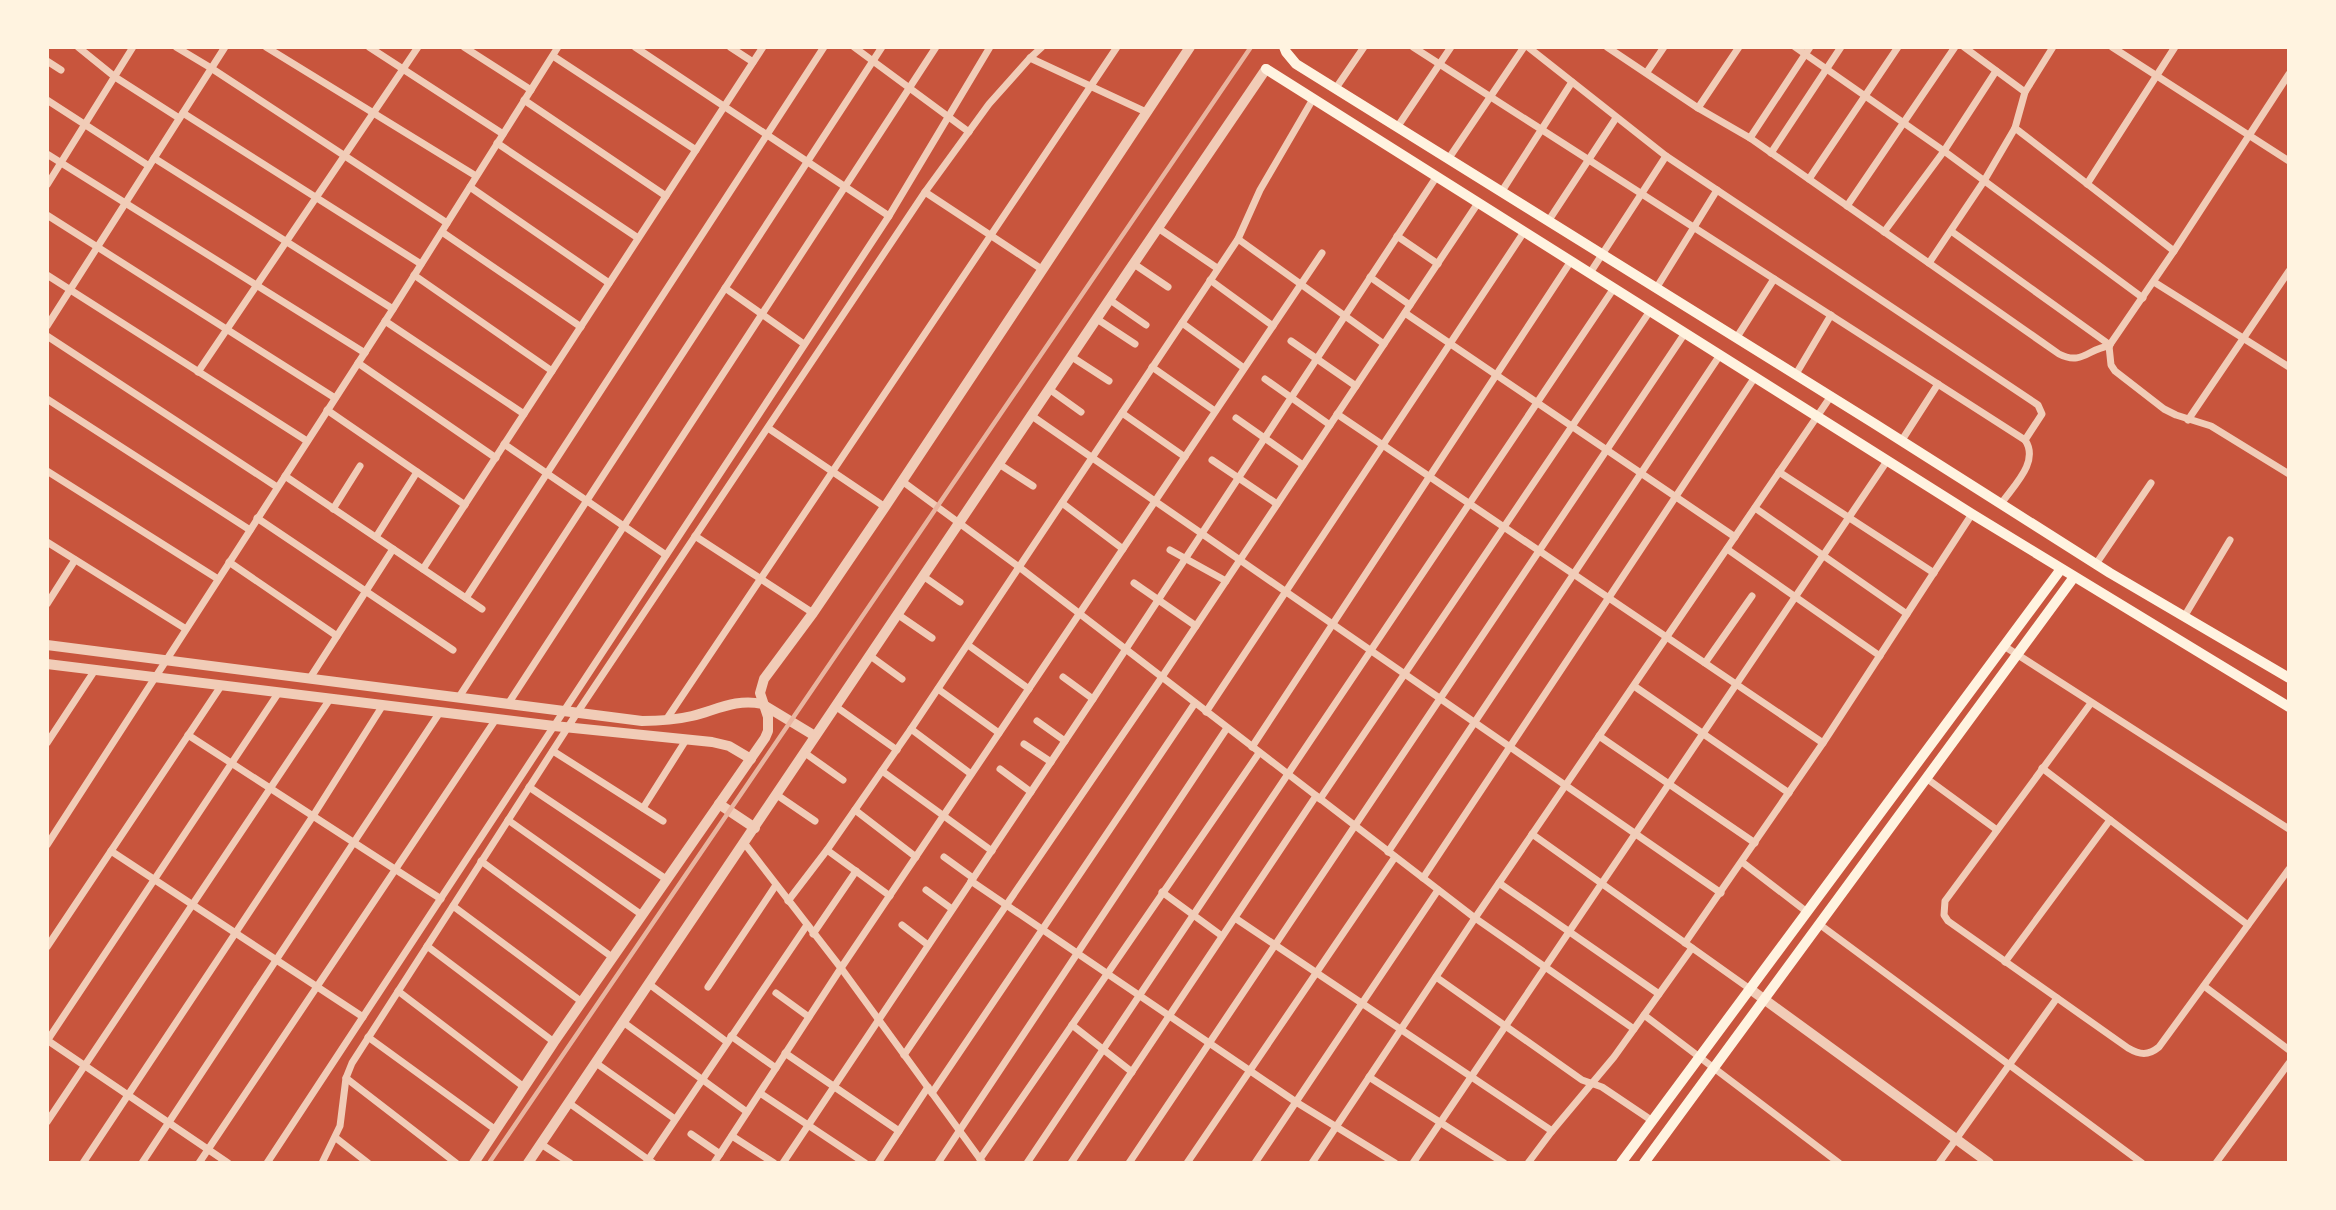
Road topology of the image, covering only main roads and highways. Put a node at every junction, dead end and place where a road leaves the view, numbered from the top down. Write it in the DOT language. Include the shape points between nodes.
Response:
graph roads {
  1 [pos="1284,47"];
  2 [pos="1266,69"];
  3 [pos="2061,569"];
  4 [pos="2074,577"];
  5 [pos="2206,630"];
  6 [pos="2193,650"];
  7 [pos="2289,678"];
  8 [pos="2289,707"];
  9 [pos="1622,1163"];
  10 [pos="1644,1163"];
  1 -- 5 [label="main road" via="1296,64"];
  2 -- 3 [label="main road"];
  3 -- 4 [label="main road"];
  3 -- 9 [label="main road"];
  4 -- 6 [label="main road"];
  4 -- 10 [label="main road"];
  5 -- 6 [label="main road"];
  5 -- 7 [label="main road"];
  6 -- 8 [label="main road"];
}
